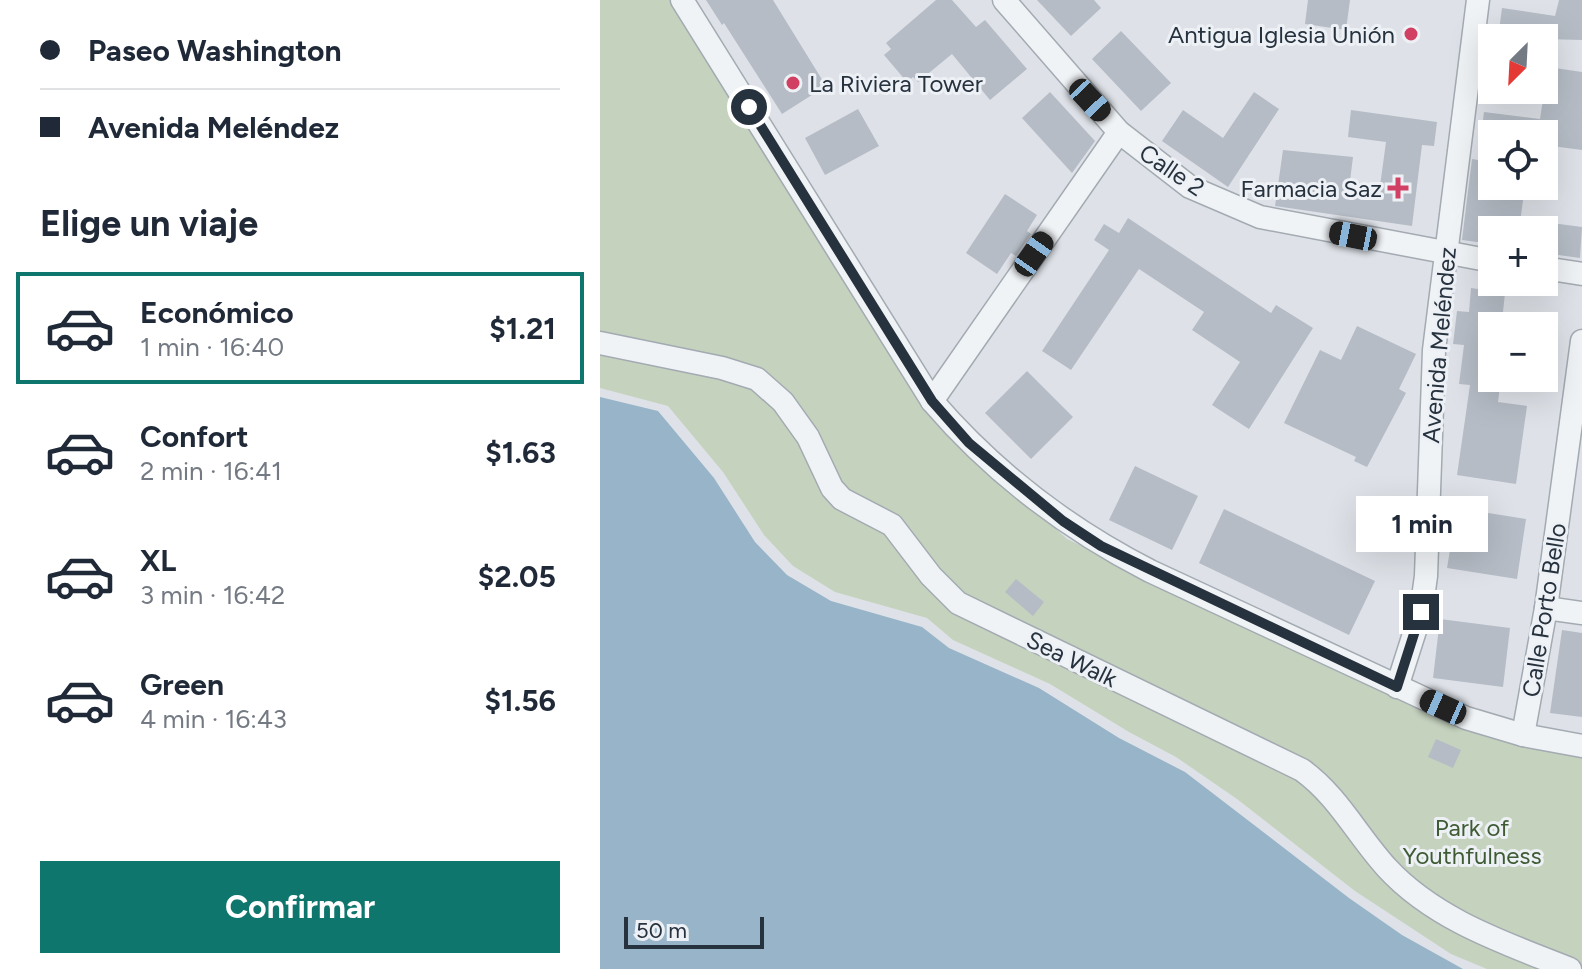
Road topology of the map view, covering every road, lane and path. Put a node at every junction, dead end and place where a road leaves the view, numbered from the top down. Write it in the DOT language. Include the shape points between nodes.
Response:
graph roads {
  1 [pos="682,0"];
  2 [pos="1004,0"];
  3 [pos="1478,0"];
  4 [pos="1119,132"];
  5 [pos="1445,254"];
  6 [pos="1478,259"];
  7 [pos="1558,270"];
  8 [pos="1582,274"];
  9 [pos="1582,341"];
  10 [pos="600,343"];
  11 [pos="932,401"];
  12 [pos="1546,608"];
  13 [pos="1582,613"];
  14 [pos="1397,687"];
  15 [pos="1523,735"];
  16 [pos="1582,746"];
  17 [pos="1570,969"];
  1 -- 11 [label="street"];
  2 -- 4 [label="street, Calle 2"];
  3 -- 5 [label="street, Avenida Meléndez"];
  4 -- 5 [label="street, Calle 2" via="1190,187 1260,217"];
  4 -- 11 [label="street"];
  5 -- 6 [label="street, Calle 2"];
  5 -- 14 [label="street, Avenida Meléndez" via="1434,350 1426,576 1421,612"];
  7 -- 8 [label="street"];
  9 -- 12 [label="street, Calle Porto Bello"];
  10 -- 17 [label="street, Sea Walk" via="757,379 783,402 808,437 832,488 842,499 892,525 958,603 1294,765 1320,783 1362,839 1415,895 1446,916"];
  11 -- 14 [label="street" via="969,443 1101,546"];
  12 -- 13 [label="street"];
  12 -- 15 [label="street, Calle Porto Bello"];
  14 -- 15 [label="street" via="1466,718"];
  15 -- 16 [label="street"];
}
